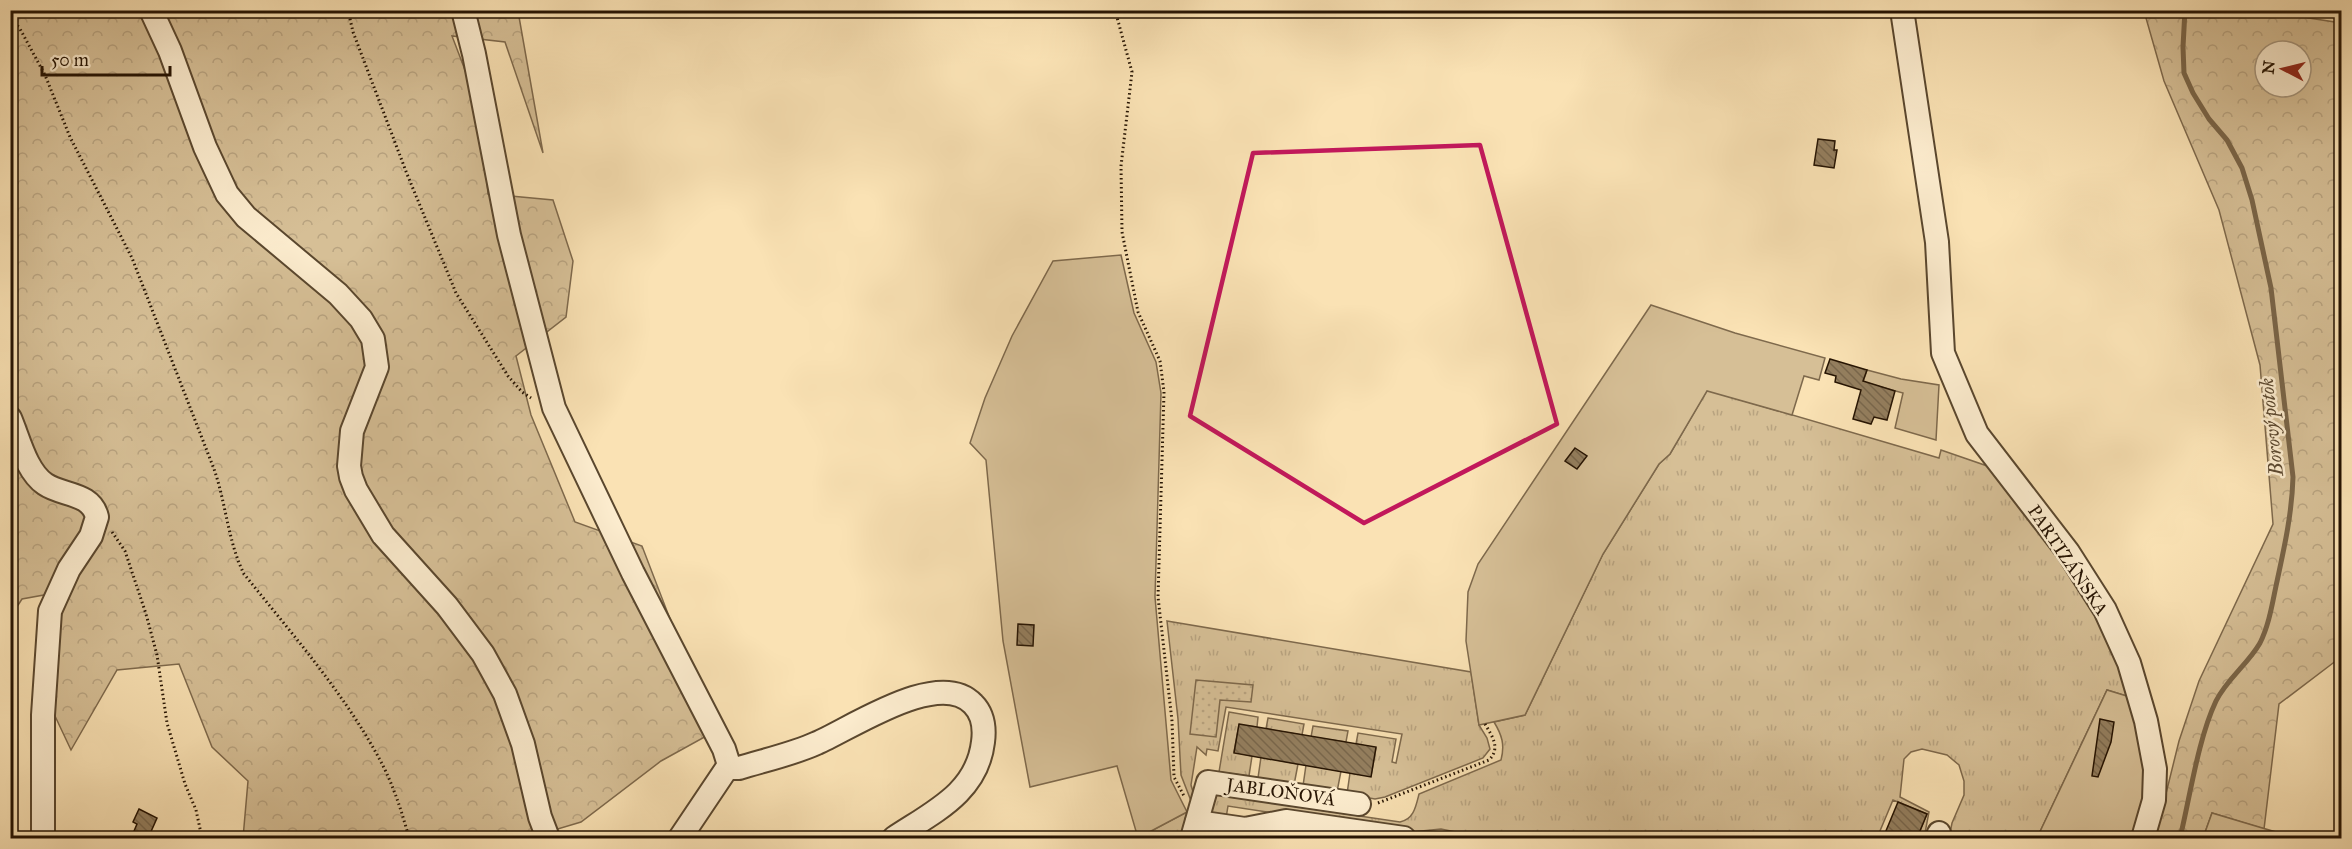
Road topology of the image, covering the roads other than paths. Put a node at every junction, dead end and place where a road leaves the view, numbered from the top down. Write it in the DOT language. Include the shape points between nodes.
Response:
graph roads {
  1 [pos="151,10"];
  2 [pos="463,10"];
  3 [pos="1902,10"];
  4 [pos="10,418"];
  5 [pos="729,765"];
  6 [pos="1359,804"];
  7 [pos="1194,830"];
  8 [pos="43,838"];
  9 [pos="548,838"];
  10 [pos="680,838"];
  11 [pos="894,838"];
  12 [pos="1404,838"];
  13 [pos="2143,838"];
  1 -- 9 [label="street" via="227,194 246,217 338,294 373,339 377,367 352,431 351,477 383,535 447,606 483,654 505,694"];
  2 -- 5 [label="street" via="507,224 554,408 637,582 715,729"];
  3 -- 13 [label="street, PARTIZÁNSKA" via="1937,242 1943,353 1977,434 2068,552 2105,610 2129,663 2155,769 2154,800"];
  4 -- 8 [label="street" via="37,478 83,499 96,510 91,536 69,569 50,611 44,705"];
  5 -- 10 [label="street"];
  5 -- 11 [label="street" via="739,768 815,745 887,707 926,695 943,692 968,699 981,714 984,732 980,757 970,781 956,796"];
  6 -- 7 [label="street, JABLOŇOVÁ" via="1208,782"];
  7 -- 12 [label="street, JABLOŇOVÁ" via="1245,830 1286,820"];
}
